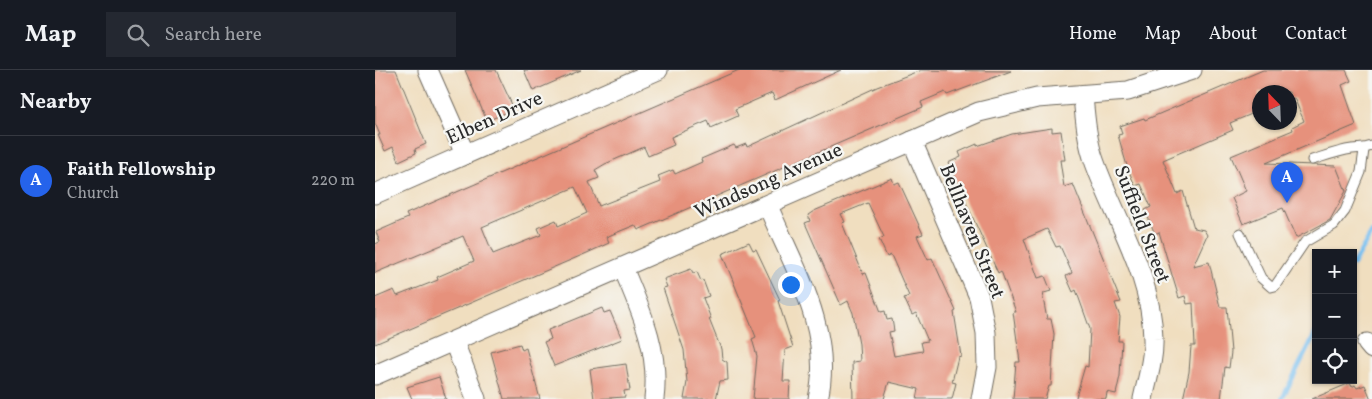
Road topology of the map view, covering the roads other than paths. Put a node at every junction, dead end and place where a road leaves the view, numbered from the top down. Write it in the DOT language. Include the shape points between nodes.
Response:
graph roads {
  1 [pos="428,70"];
  2 [pos="658,70"];
  3 [pos="1192,70"];
  4 [pos="1083,96"];
  5 [pos="913,141"];
  6 [pos="1368,148"];
  7 [pos="465,154"];
  8 [pos="1312,160"];
  9 [pos="375,194"];
  10 [pos="768,206"];
  11 [pos="1240,233"];
  12 [pos="623,268"];
  13 [pos="454,342"];
  14 [pos="375,375"];
  15 [pos="476,399"];
  16 [pos="654,399"];
  17 [pos="818,399"];
  18 [pos="981,399"];
  19 [pos="1143,399"];
  1 -- 7 [label="street"];
  2 -- 7 [label="street, Elben Drive"];
  3 -- 4 [label="street, Windsong Avenue" via="1128,91"];
  4 -- 5 [label="street, Windsong Avenue" via="1037,98 1007,104 979,112"];
  4 -- 19 [label="street, Suffield Street" via="1094,162 1144,278 1153,340"];
  5 -- 10 [label="street, Windsong Avenue"];
  5 -- 18 [label="street, Bellhaven Street" via="979,297 986,333 987,368"];
  6 -- 8 [label="lane"];
  6 -- 11 [label="lane" via="1345,210 1334,224 1305,242 1275,286 1271,288 1261,278"];
  7 -- 9 [label="street, Elben Drive"];
  10 -- 12 [label="street, Windsong Avenue"];
  10 -- 17 [label="street" via="811,306 820,336 822,367"];
  12 -- 13 [label="street, Windsong Avenue"];
  12 -- 16 [label="street" via="648,327 654,352"];
  13 -- 14 [label="street, Windsong Avenue"];
  13 -- 15 [label="street"];
}
